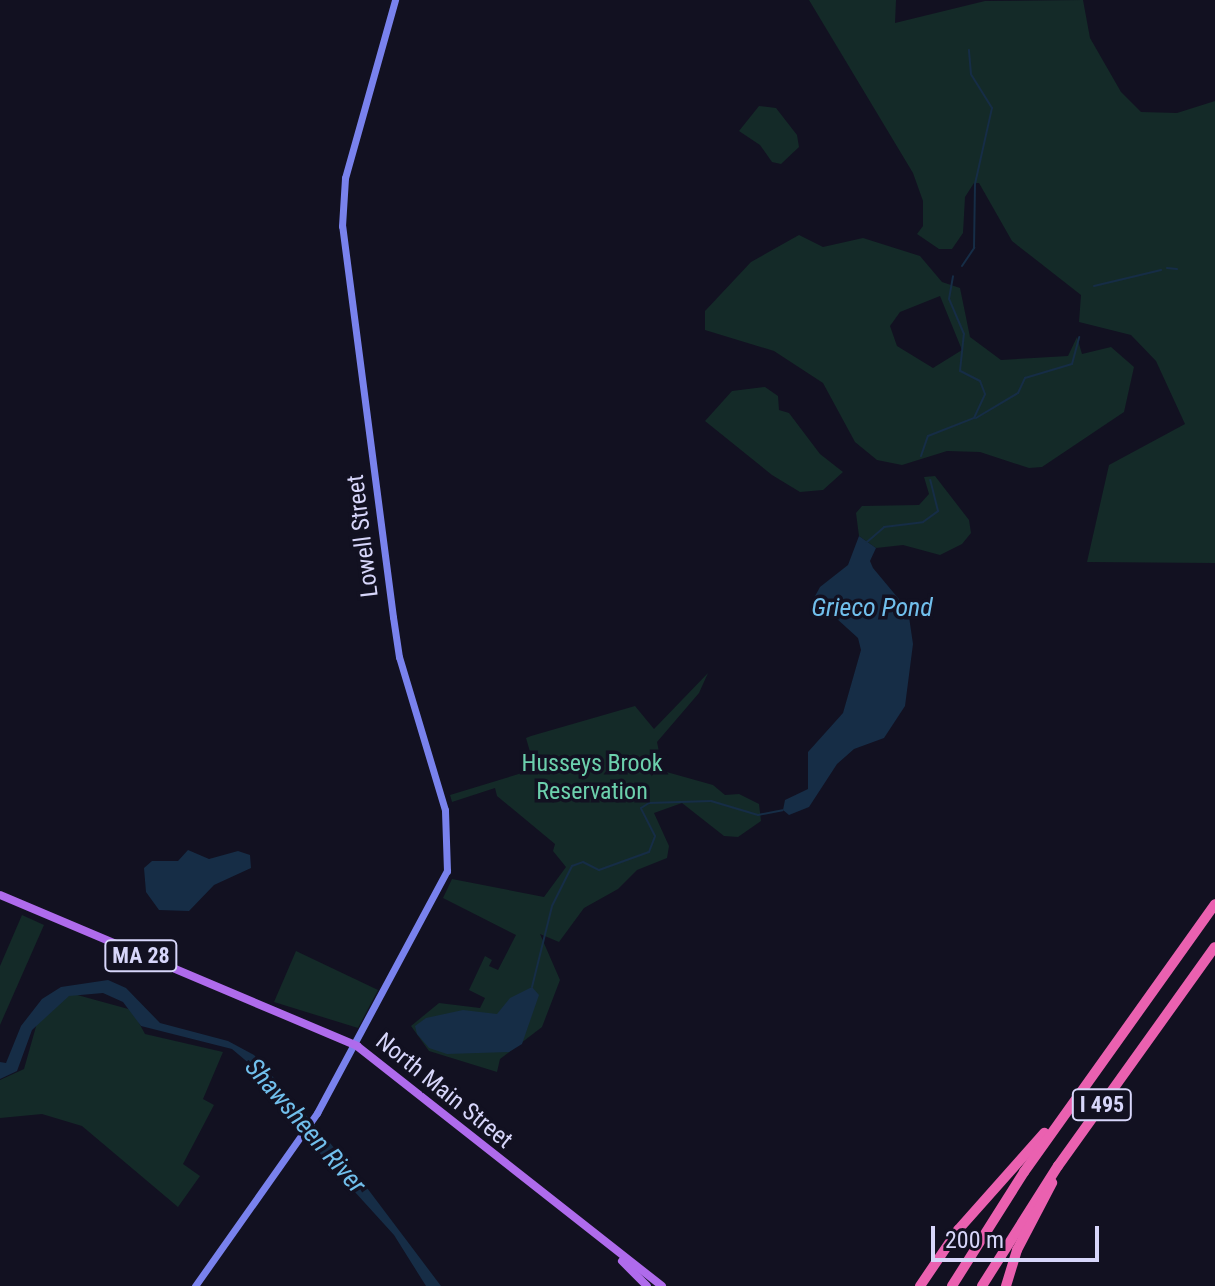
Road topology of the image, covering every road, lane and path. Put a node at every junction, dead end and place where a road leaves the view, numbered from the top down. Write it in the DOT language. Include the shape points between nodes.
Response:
graph roads {
  1 [pos="395,0"];
  2 [pos="0,895"];
  3 [pos="1215,904"];
  4 [pos="1215,947"];
  5 [pos="357,1046"];
  6 [pos="1064,1115"];
  7 [pos="1058,1166"];
  8 [pos="601,1241"];
  9 [pos="195,1286"];
  10 [pos="647,1286"];
  11 [pos="662,1286"];
  12 [pos="920,1286"];
  13 [pos="952,1286"];
  14 [pos="982,1286"];
  15 [pos="1006,1286"];
  1 -- 5 [label="main road, Lowell Street" via="345,178 343,239 399,657 445,810 450,844 447,872"];
  2 -- 5 [label="main road, North Main Street / MA 28"];
  3 -- 6 [label="highway, I 495"];
  4 -- 7 [label="highway, I 495"];
  5 -- 8 [label="main road, North Main Street / MA 28"];
  5 -- 9 [label="main road, Lowell Street" via="302,1136"];
  6 -- 12 [label="highway" via="975,1209"];
  6 -- 13 [label="highway, I 495"];
  7 -- 14 [label="highway, I 495"];
  7 -- 15 [label="highway" via="1017,1250"];
  8 -- 10 [label="main road, MA 28"];
  8 -- 11 [label="main road, North Main Street / MA 28"];
}
